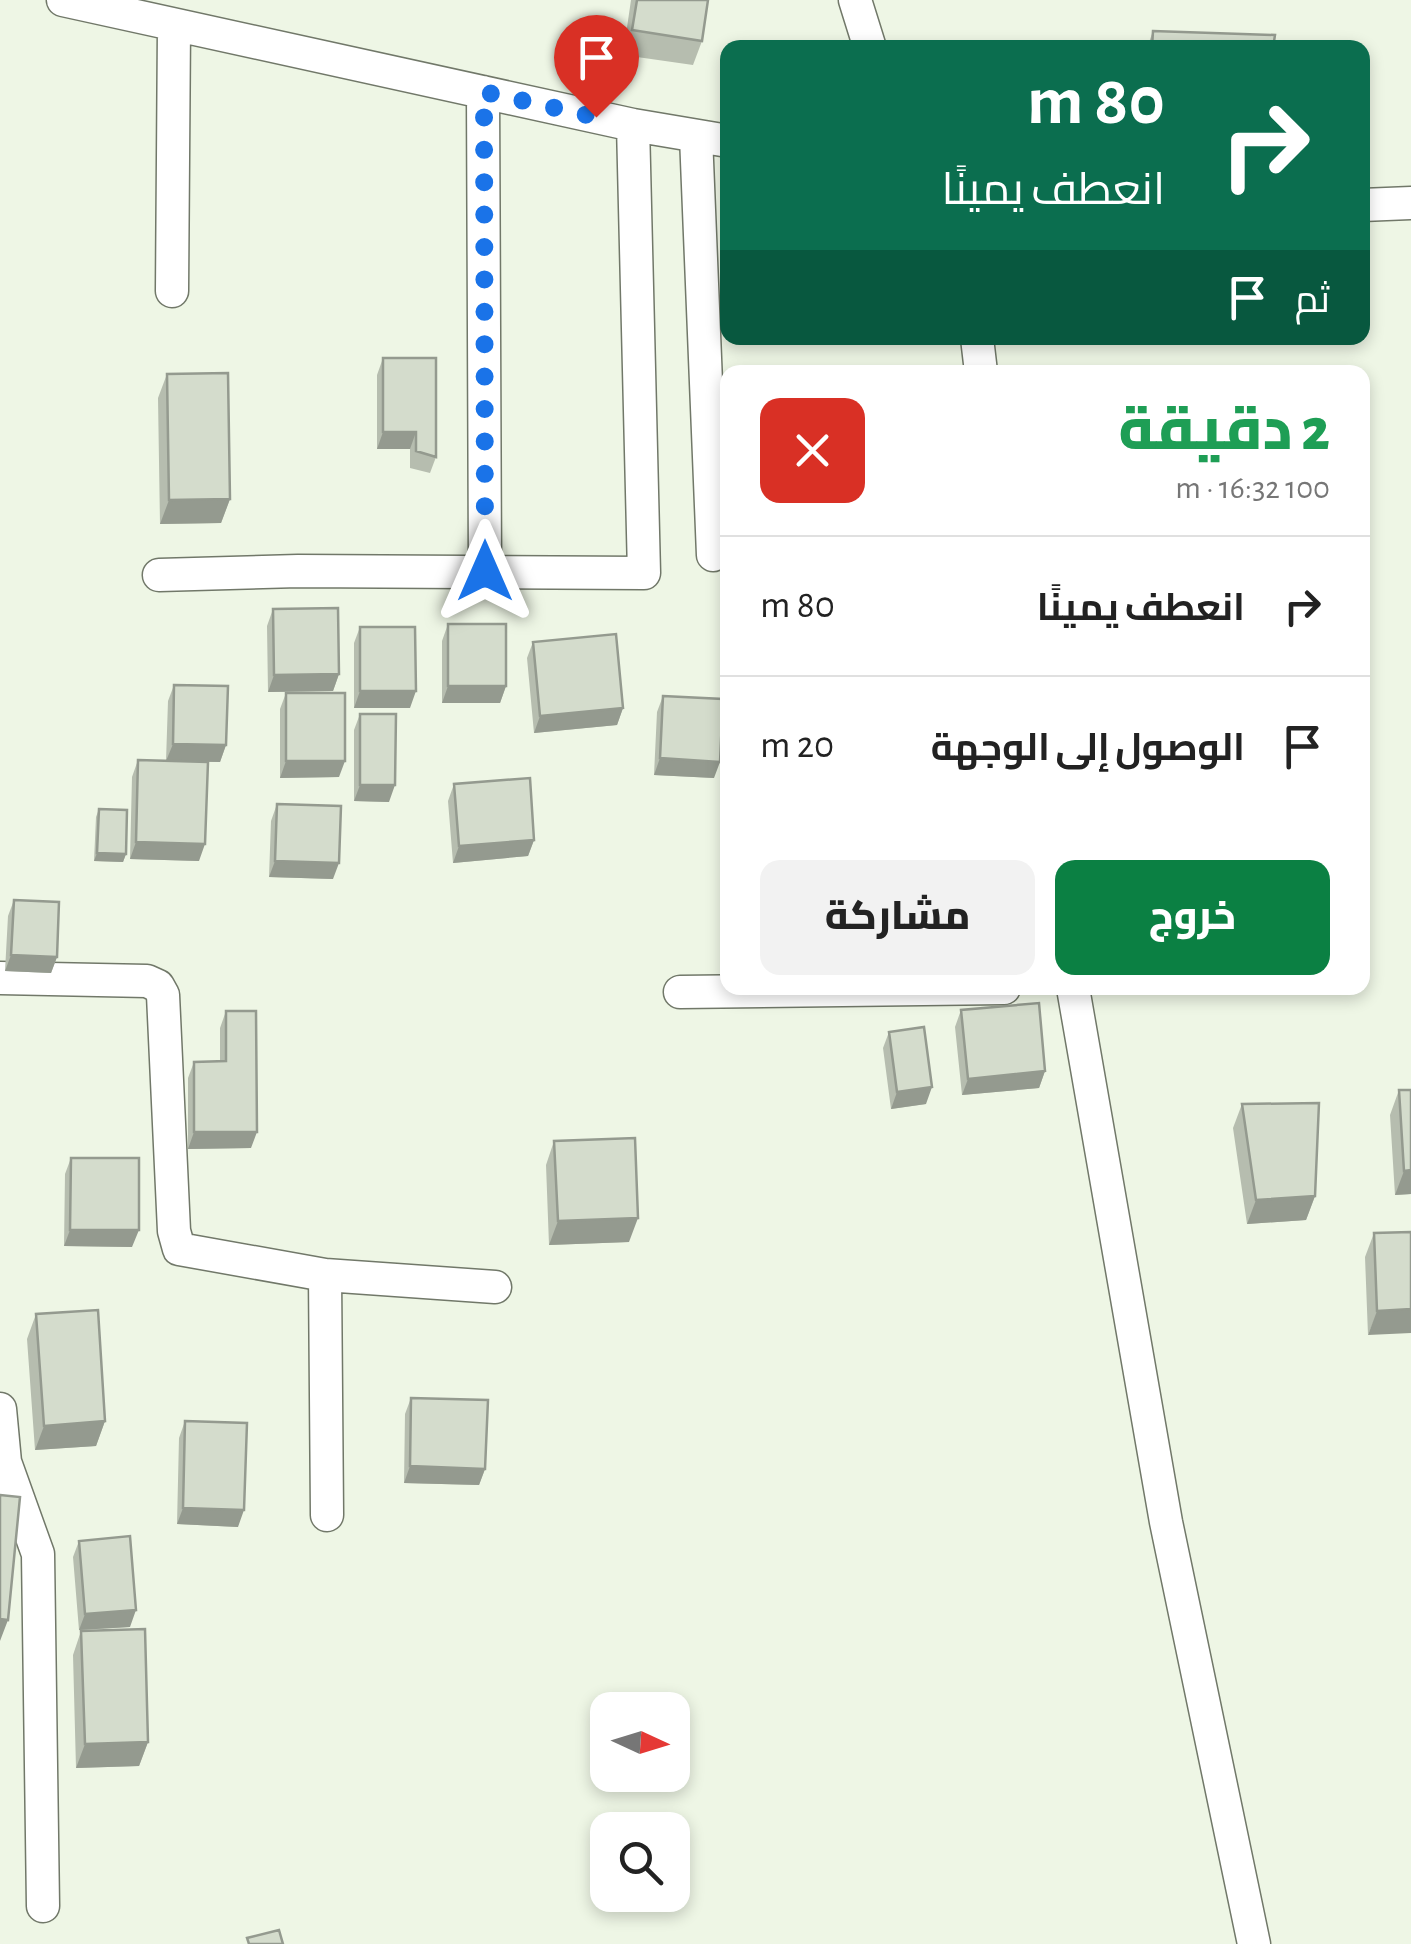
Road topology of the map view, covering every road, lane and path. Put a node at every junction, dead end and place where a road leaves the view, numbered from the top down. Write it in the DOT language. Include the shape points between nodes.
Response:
graph roads {
  1 [pos="63,0"];
  2 [pos="855,0"];
  3 [pos="106,5"];
  4 [pos="174,26"];
  5 [pos="868,40"];
  6 [pos="484,92"];
  7 [pos="633,125"];
  8 [pos="712,138"];
  9 [pos="1411,204"];
  10 [pos="1370,205"];
  11 [pos="172,291"];
  12 [pos="713,555"];
  13 [pos="485,571"];
  14 [pos="160,575"];
  15 [pos="0,978"];
  16 [pos="680,992"];
  17 [pos="720,992"];
  18 [pos="1073,995"];
  19 [pos="326,1275"];
  20 [pos="494,1286"];
  21 [pos="0,1409"];
  22 [pos="328,1516"];
  23 [pos="42,1906"];
  24 [pos="1254,1944"];
  1 -- 3 [label="street"];
  2 -- 5 [label="street"];
  3 -- 4 [label="street"];
  4 -- 6 [label="street"];
  4 -- 11 [label="street"];
  6 -- 7 [label="street"];
  6 -- 13 [label="street"];
  7 -- 8 [label="street"];
  7 -- 13 [label="street" via="646,568 640,576"];
  8 -- 12 [label="street"];
  9 -- 10 [label="street"];
  13 -- 14 [label="street"];
  15 -- 19 [label="street" via="158,986 179,1249"];
  16 -- 17 [label="street"];
  18 -- 24 [label="street" via="1166,1522"];
  19 -- 20 [label="street"];
  19 -- 22 [label="street"];
  21 -- 23 [label="street" via="5,1462 38,1554"];
}
